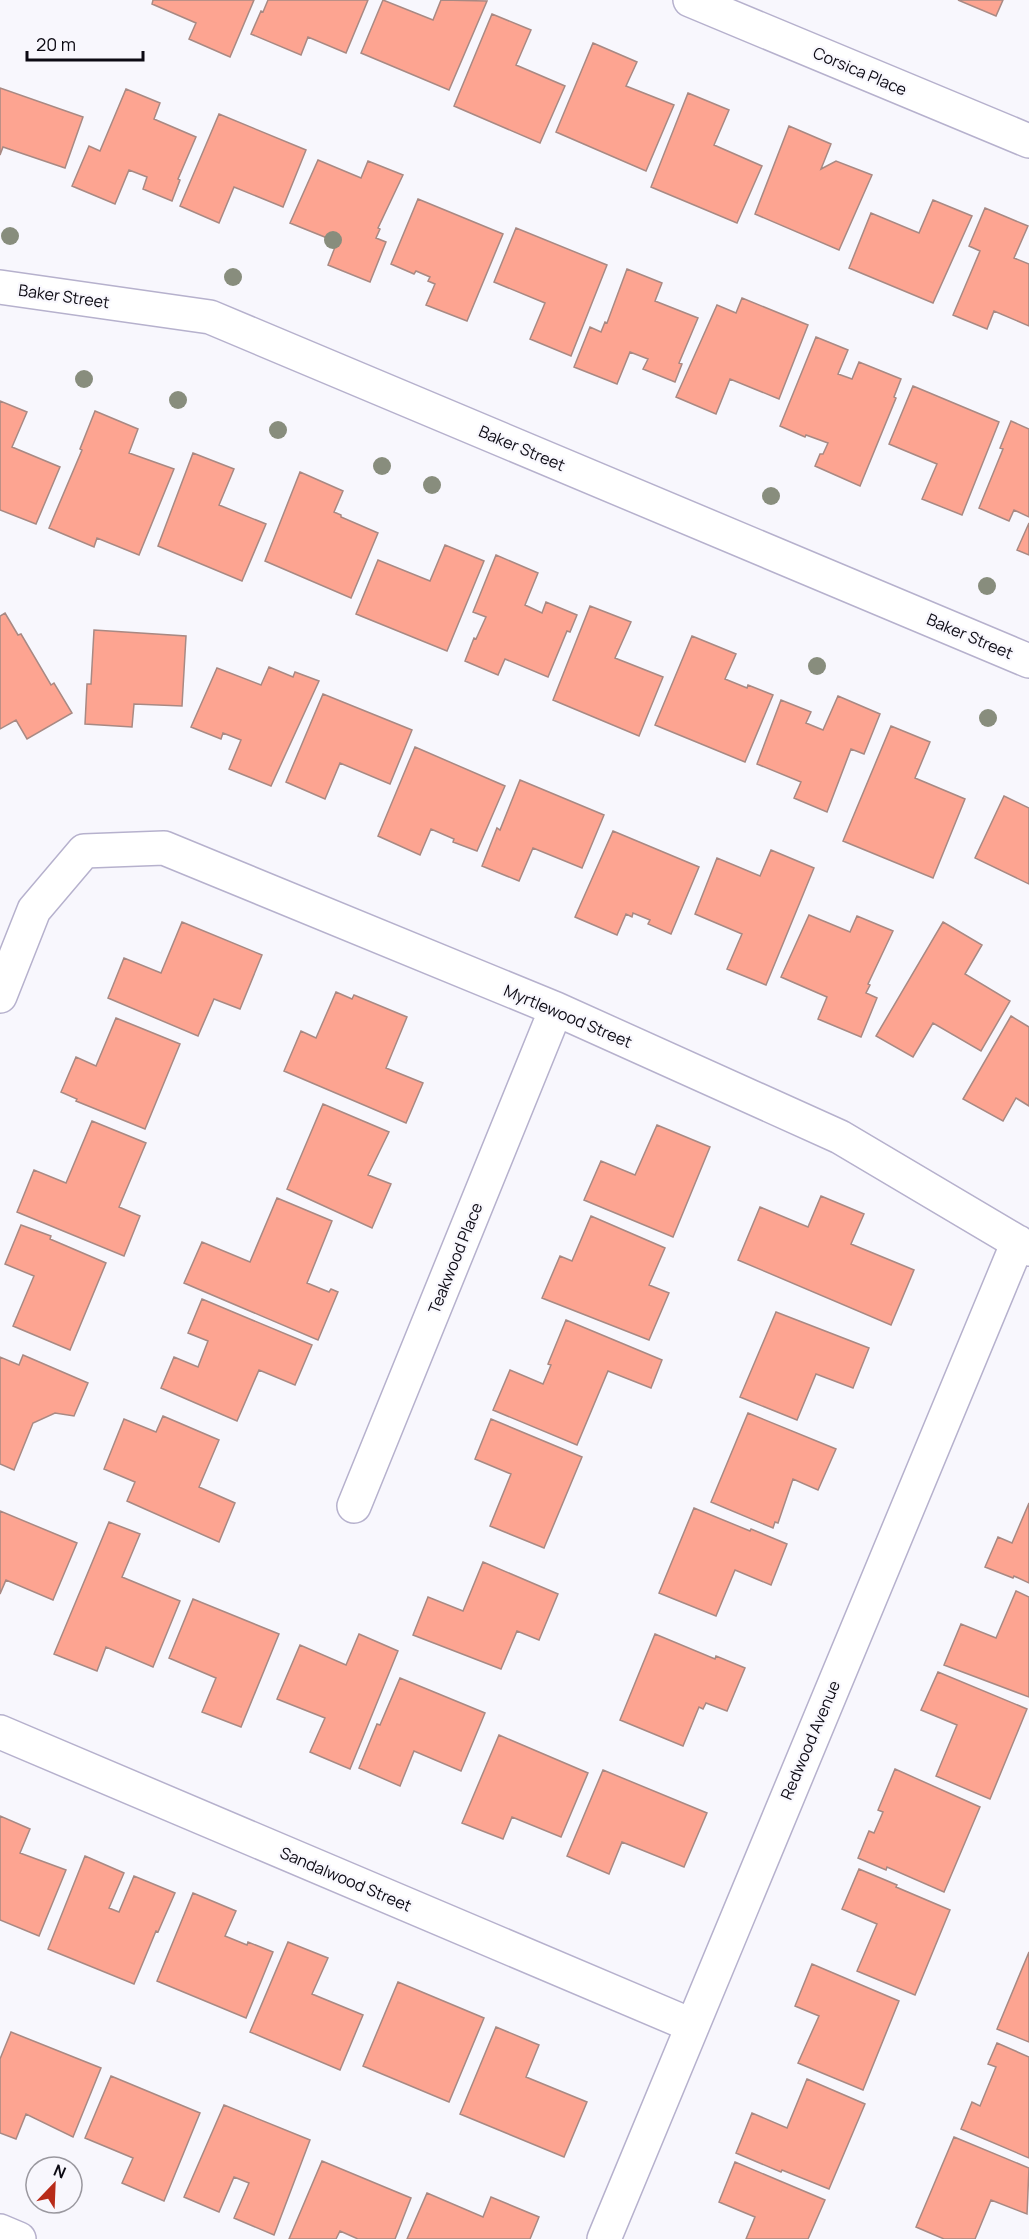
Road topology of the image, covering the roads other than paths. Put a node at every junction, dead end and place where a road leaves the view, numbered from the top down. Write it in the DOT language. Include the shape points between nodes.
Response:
graph roads {
  1 [pos="690,0"];
  2 [pos="1029,141"];
  3 [pos="0,287"];
  4 [pos="1029,661"];
  5 [pos="0,996"];
  6 [pos="556,1009"];
  7 [pos="1024,1246"];
  8 [pos="354,1506"];
  9 [pos="0,1732"];
  10 [pos="691,2025"];
  11 [pos="0,2231"];
  12 [pos="19,2239"];
  13 [pos="604,2239"];
  1 -- 2 [label="street, Corsica Place"];
  3 -- 4 [label="street, Baker Street" via="210,317"];
  5 -- 6 [label="street, Myrtlewood Street" via="34,910 84,851 164,848"];
  6 -- 7 [label="street, Myrtlewood Street" via="840,1137"];
  6 -- 8 [label="street, Teakwood Place"];
  7 -- 10 [label="street, Redwood Avenue"];
  9 -- 10 [label="street, Sandalwood Street"];
  10 -- 13 [label="street, Redwood Avenue"];
  11 -- 12 [label="street"];
}
